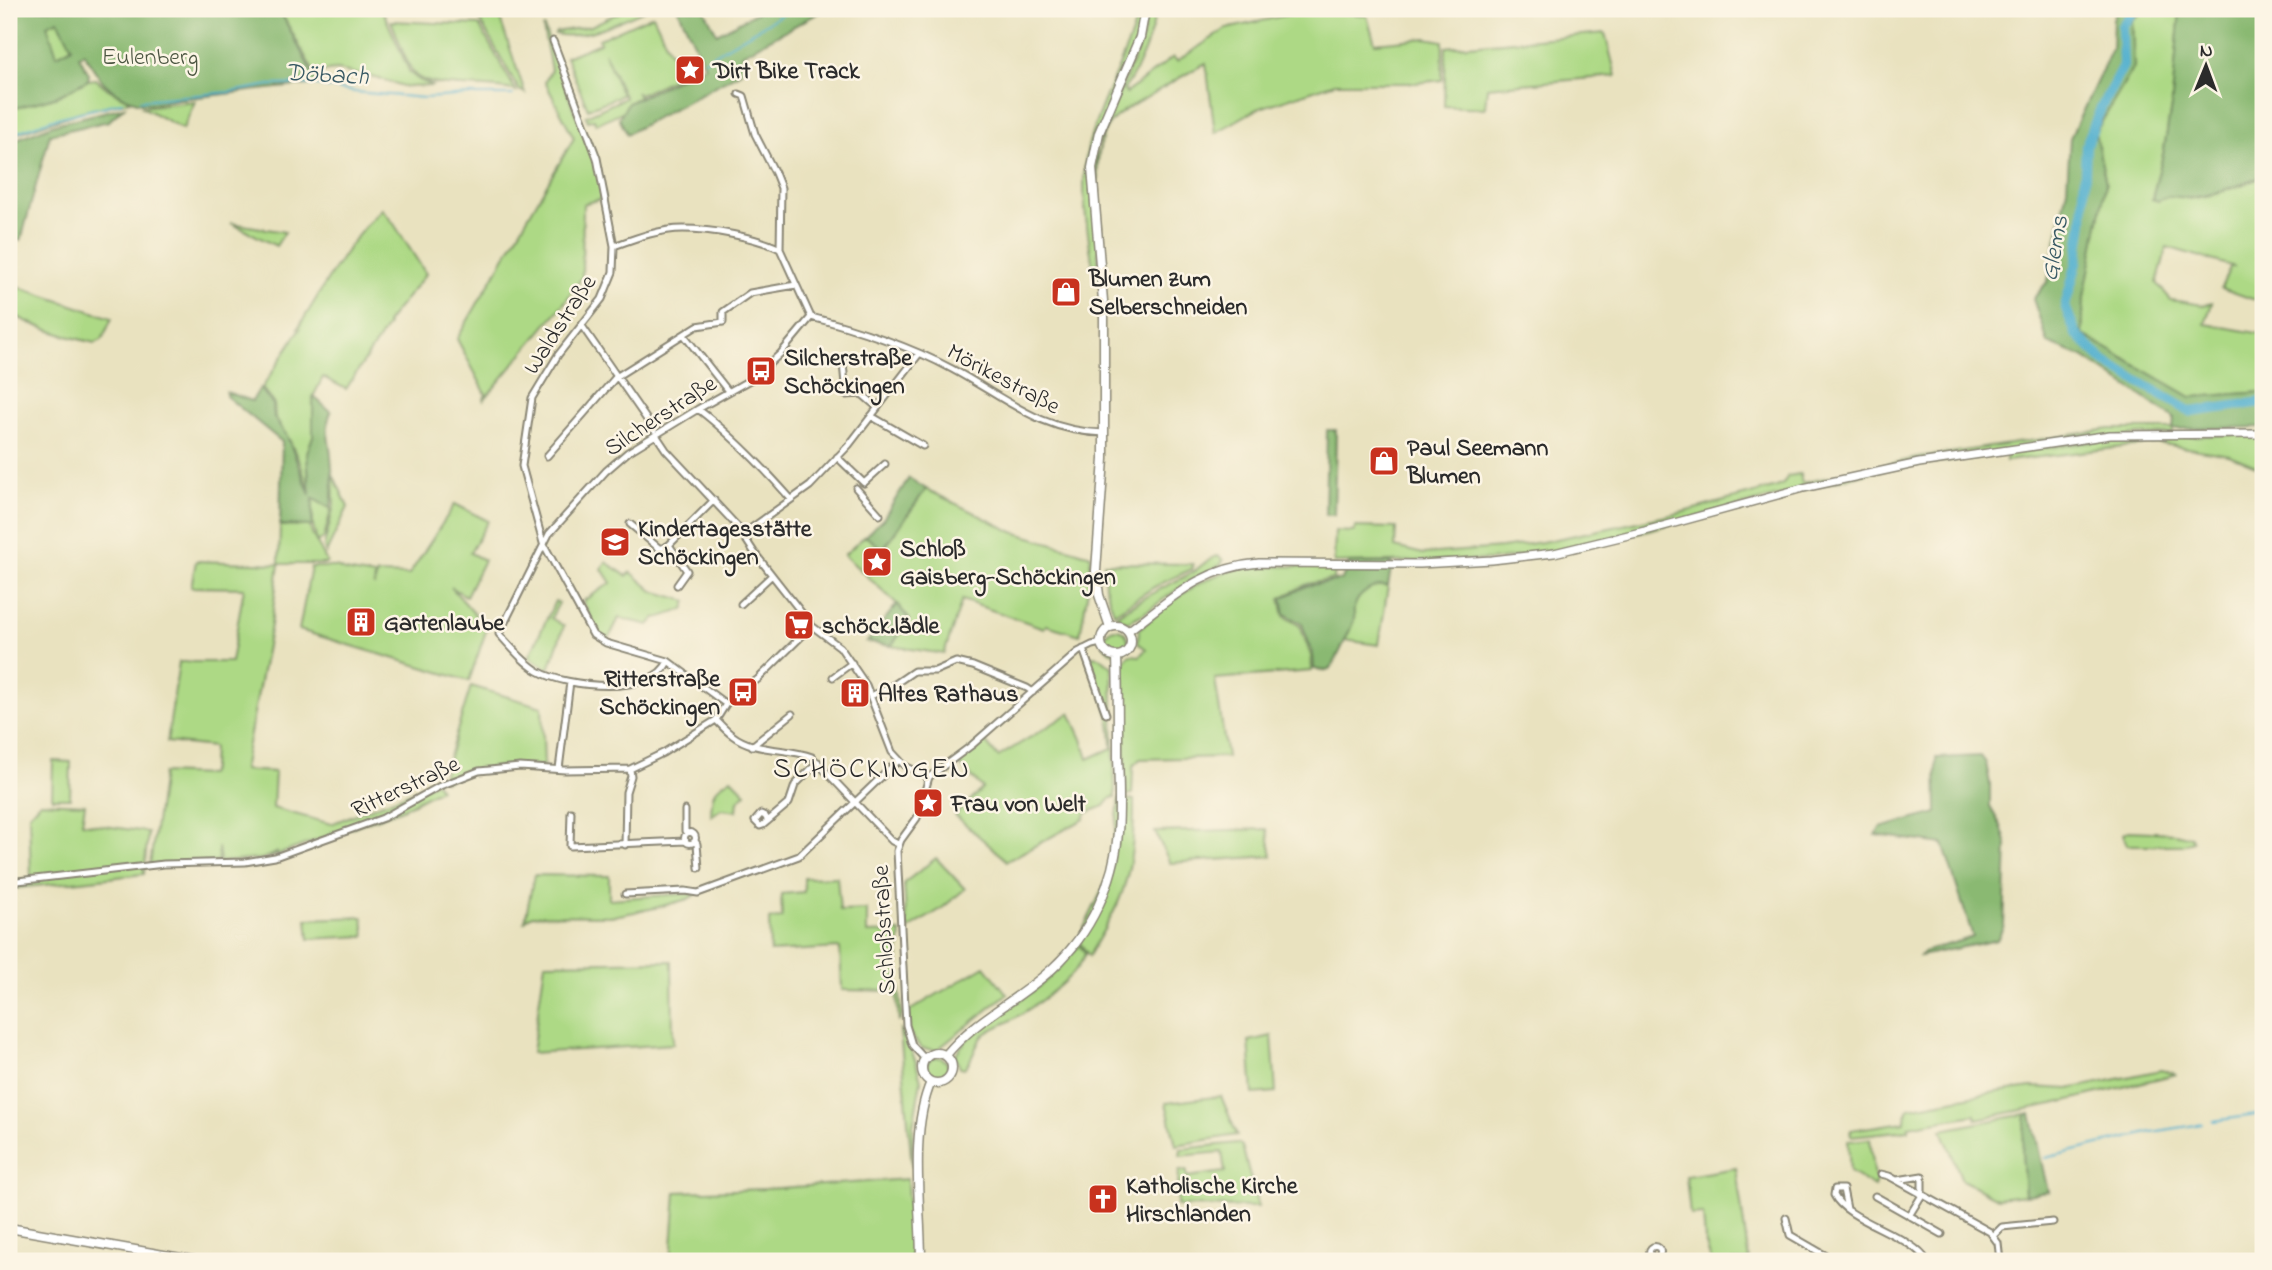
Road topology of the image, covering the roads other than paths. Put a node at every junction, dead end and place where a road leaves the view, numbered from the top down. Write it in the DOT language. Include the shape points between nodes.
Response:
graph roads {
  1 [pos="1145,9"];
  2 [pos="553,41"];
  3 [pos="739,94"];
  4 [pos="614,246"];
  5 [pos="780,249"];
  6 [pos="796,285"];
  7 [pos="811,317"];
  8 [pos="582,326"];
  9 [pos="684,335"];
  10 [pos="919,354"];
  11 [pos="844,359"];
  12 [pos="616,377"];
  13 [pos="728,391"];
  14 [pos="877,407"];
  15 [pos="698,408"];
  16 [pos="871,416"];
  17 [pos="655,432"];
  18 [pos="1104,433"];
  19 [pos="2263,434"];
  20 [pos="923,446"];
  21 [pos="547,456"];
  22 [pos="837,457"];
  23 [pos="885,464"];
  24 [pos="864,482"];
  25 [pos="791,499"];
  26 [pos="714,500"];
  27 [pos="880,515"];
  28 [pos="630,524"];
  29 [pos="743,534"];
  30 [pos="543,543"];
  31 [pos="669,545"];
  32 [pos="772,575"];
  33 [pos="677,585"];
  34 [pos="741,604"];
  35 [pos="812,626"];
  36 [pos="1110,627"];
  37 [pos="1128,631"];
  38 [pos="1101,643"];
  39 [pos="1083,649"];
  40 [pos="1117,656"];
  41 [pos="668,661"];
  42 [pos="852,663"];
  43 [pos="833,677"];
  44 [pos="570,682"];
  45 [pos="1033,692"];
  46 [pos="871,696"];
  47 [pos="726,704"];
  48 [pos="792,714"];
  49 [pos="1106,714"];
  50 [pos="716,720"];
  51 [pos="752,746"];
  52 [pos="899,760"];
  53 [pos="818,762"];
  54 [pos="559,769"];
  55 [pos="630,769"];
  56 [pos="929,777"];
  57 [pos="856,802"];
  58 [pos="685,810"];
  59 [pos="571,812"];
  60 [pos="768,821"];
  61 [pos="687,833"];
  62 [pos="686,841"];
  63 [pos="695,841"];
  64 [pos="898,844"];
  65 [pos="625,845"];
  66 [pos="699,868"];
  67 [pos="9,882"];
  68 [pos="625,894"];
  69 [pos="946,1055"];
  70 [pos="925,1059"];
  71 [pos="931,1082"];
  72 [pos="1881,1174"];
  73 [pos="1897,1180"];
  74 [pos="1922,1195"];
  75 [pos="1875,1196"];
  76 [pos="1847,1209"];
  77 [pos="1909,1216"];
  78 [pos="1786,1218"];
  79 [pos="2053,1222"];
  80 [pos="9,1228"];
  81 [pos="1942,1234"];
  82 [pos="1994,1235"];
  83 [pos="198,1261"];
  84 [pos="921,1261"];
  85 [pos="1835,1261"];
  86 [pos="1927,1261"];
  87 [pos="2000,1261"];
  1 -- 18 [label="main road" via="1140,37 1099,133 1093,161 1104,313"];
  2 -- 4 [label="street, Waldstraße" via="597,158"];
  3 -- 5 [label="street" via="744,96 755,134 781,188"];
  4 -- 5 [label="street" via="683,229"];
  4 -- 8 [label="street, Waldstraße" via="608,286"];
  5 -- 6 [label="street"];
  6 -- 7 [label="street"];
  6 -- 9 [label="street" via="750,293 723,312 723,322 697,326"];
  7 -- 10 [label="street, Mörikestraße"];
  7 -- 13 [label="street, Silcherstraße" via="755,377"];
  8 -- 12 [label="street"];
  8 -- 30 [label="street, Waldstraße" via="541,382 528,417 522,466"];
  9 -- 12 [label="street"];
  9 -- 13 [label="street"];
  10 -- 14 [label="street"];
  10 -- 18 [label="street, Mörikestraße" via="1039,419 1070,430"];
  11 -- 14 [label="street" via="846,395 862,394"];
  12 -- 17 [label="street"];
  12 -- 21 [label="street"];
  13 -- 15 [label="street, Silcherstraße"];
  14 -- 16 [label="street"];
  15 -- 17 [label="street, Silcherstraße"];
  15 -- 25 [label="street" via="760,463"];
  16 -- 20 [label="street"];
  16 -- 22 [label="street"];
  17 -- 26 [label="street" via="658,441"];
  17 -- 30 [label="street, Silcherstraße" via="607,471"];
  18 -- 36 [label="main road" via="1096,572"];
  19 -- 37 [label="street" via="2110,435 1978,453 1827,482 1554,552 1492,560 1241,565 1193,582"];
  22 -- 24 [label="street"];
  22 -- 25 [label="street"];
  23 -- 24 [label="street"];
  24 -- 27 [label="street" via="855,489"];
  25 -- 29 [label="street"];
  26 -- 29 [label="street"];
  26 -- 31 [label="street"];
  28 -- 31 [label="street" via="660,549"];
  29 -- 32 [label="street"];
  30 -- 41 [label="street, Waldstraße" via="593,635"];
  30 -- 44 [label="street, Silcherstraße" via="499,634 538,671"];
  31 -- 33 [label="street" via="687,571"];
  32 -- 34 [label="street"];
  32 -- 35 [label="street"];
  35 -- 42 [label="street" via="840,647"];
  35 -- 47 [label="street, Ritterstraße"];
  36 -- 37 [label="main road"];
  36 -- 38 [label="main road"];
  37 -- 40 [label="main road" via="1130,647"];
  38 -- 39 [label="street"];
  38 -- 40 [label="main road" via="1107,653"];
  39 -- 45 [label="street"];
  39 -- 49 [label="street"];
  40 -- 69 [label="main road" via="1118,835 1101,899 1056,966 972,1028"];
  41 -- 44 [label="street" via="666,668 642,681"];
  41 -- 47 [label="street, Waldstraße"];
  42 -- 43 [label="street"];
  42 -- 46 [label="street"];
  44 -- 54 [label="street"];
  45 -- 46 [label="street" via="957,662 935,671 914,670"];
  45 -- 56 [label="street"];
  46 -- 52 [label="street" via="884,736"];
  47 -- 50 [label="street, Ritterstraße"];
  48 -- 51 [label="street"];
  50 -- 51 [label="street" via="732,736"];
  50 -- 55 [label="street, Ritterstraße"];
  51 -- 53 [label="street" via="800,752"];
  52 -- 56 [label="street"];
  52 -- 57 [label="street"];
  53 -- 57 [label="street"];
  53 -- 60 [label="street" via="795,785 789,803"];
  54 -- 55 [label="street, Ritterstraße"];
  54 -- 67 [label="street, Ritterstraße" via="479,771 357,829 262,859 164,863"];
  55 -- 65 [label="street"];
  56 -- 64 [label="street, Schloßstraße" via="918,818"];
  57 -- 64 [label="street"];
  57 -- 68 [label="street" via="799,856 775,866 698,893"];
  58 -- 61 [label="street"];
  59 -- 65 [label="street" via="570,846"];
  61 -- 62 [label="street"];
  61 -- 63 [label="street" via="695,834"];
  62 -- 63 [label="street"];
  62 -- 65 [label="street"];
  63 -- 66 [label="street"];
  64 -- 70 [label="street, Schloßstraße" via="906,1025 912,1045"];
  69 -- 70 [label="main road" via="935,1053"];
  69 -- 71 [label="main road" via="952,1064 950,1075 944,1082"];
  70 -- 71 [label="main road" via="922,1072"];
  71 -- 84 [label="main road" via="918,1138"];
  72 -- 73 [label="street"];
  73 -- 74 [label="street"];
  73 -- 74 [label="street" via="1922,1176"];
  74 -- 77 [label="street"];
  74 -- 82 [label="street"];
  75 -- 77 [label="street"];
  76 -- 86 [label="street" via="1914,1248"];
  77 -- 81 [label="street"];
  78 -- 85 [label="street" via="1790,1235"];
  79 -- 82 [label="street" via="2002,1227"];
  80 -- 83 [label="main road"];
  82 -- 87 [label="street"];
}
